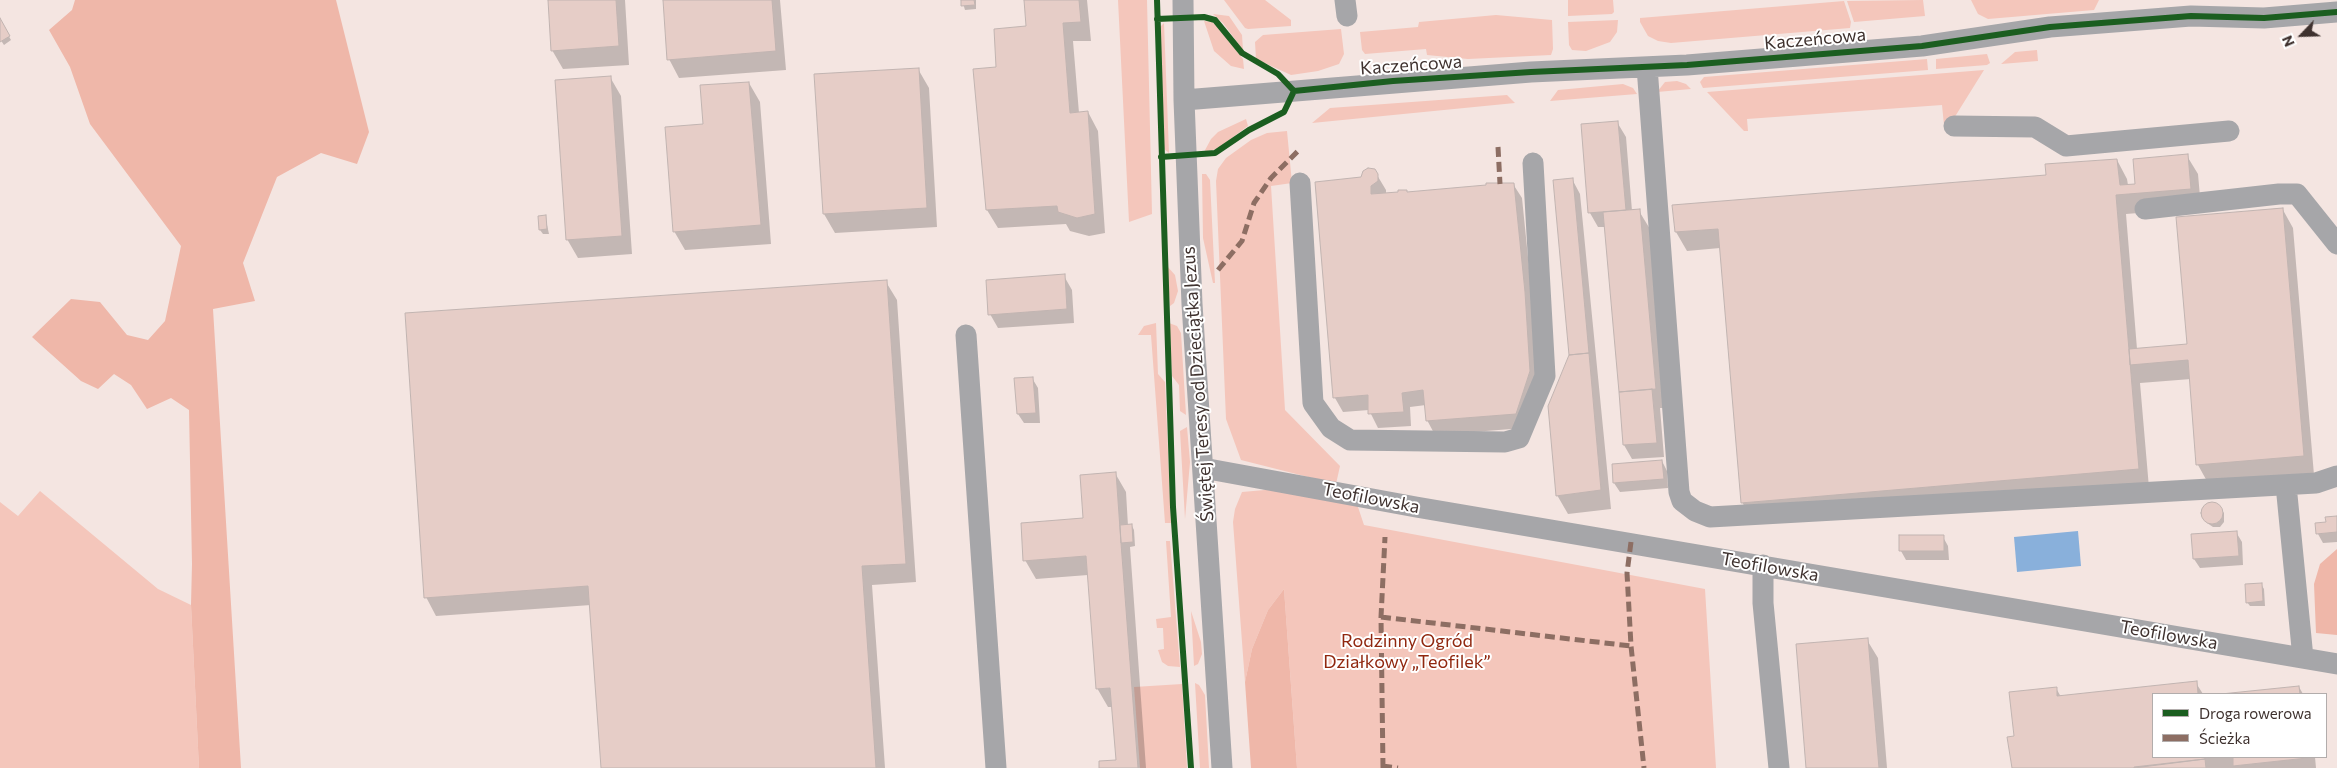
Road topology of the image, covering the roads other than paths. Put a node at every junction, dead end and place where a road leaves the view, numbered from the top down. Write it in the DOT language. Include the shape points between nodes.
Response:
graph roads {
  1 [pos="1182,0"];
  2 [pos="2337,12"];
  3 [pos="1647,67"];
  4 [pos="1184,100"];
  5 [pos="1954,126"];
  6 [pos="2229,130"];
  7 [pos="1533,163"];
  8 [pos="1300,183"];
  9 [pos="2145,209"];
  10 [pos="2337,244"];
  11 [pos="966,336"];
  12 [pos="1203,468"];
  13 [pos="2337,476"];
  14 [pos="2286,485"];
  15 [pos="1763,565"];
  16 [pos="2303,658"];
  17 [pos="2337,664"];
  18 [pos="996,768"];
  19 [pos="1222,768"];
  20 [pos="1779,768"];
  1 -- 4 [label="street, Świętej Teresy od Dzieciątka Jezus"];
  2 -- 3 [label="street, Kaczeńcowa" via="2264,18 2191,16 2050,27 1922,46"];
  3 -- 4 [label="street, Kaczeńcowa" via="1412,80"];
  3 -- 14 [label="street" via="1679,492 1682,501 1695,512 1710,517"];
  4 -- 12 [label="street, Świętej Teresy od Dzieciątka Jezus"];
  5 -- 6 [label="street" via="2035,128 2066,146"];
  7 -- 8 [label="street" via="1545,376 1519,438 1505,442 1350,440 1332,428 1313,403"];
  9 -- 10 [label="street" via="2297,194"];
  11 -- 18 [label="street"];
  12 -- 15 [label="street, Teofilowska"];
  12 -- 19 [label="street, Świętej Teresy od Dzieciątka Jezus"];
  13 -- 14 [label="street" via="2316,483"];
  14 -- 16 [label="street"];
  15 -- 16 [label="street, Teofilowska"];
  15 -- 20 [label="street" via="1763,603"];
  16 -- 17 [label="street, Teofilowska"];
}
